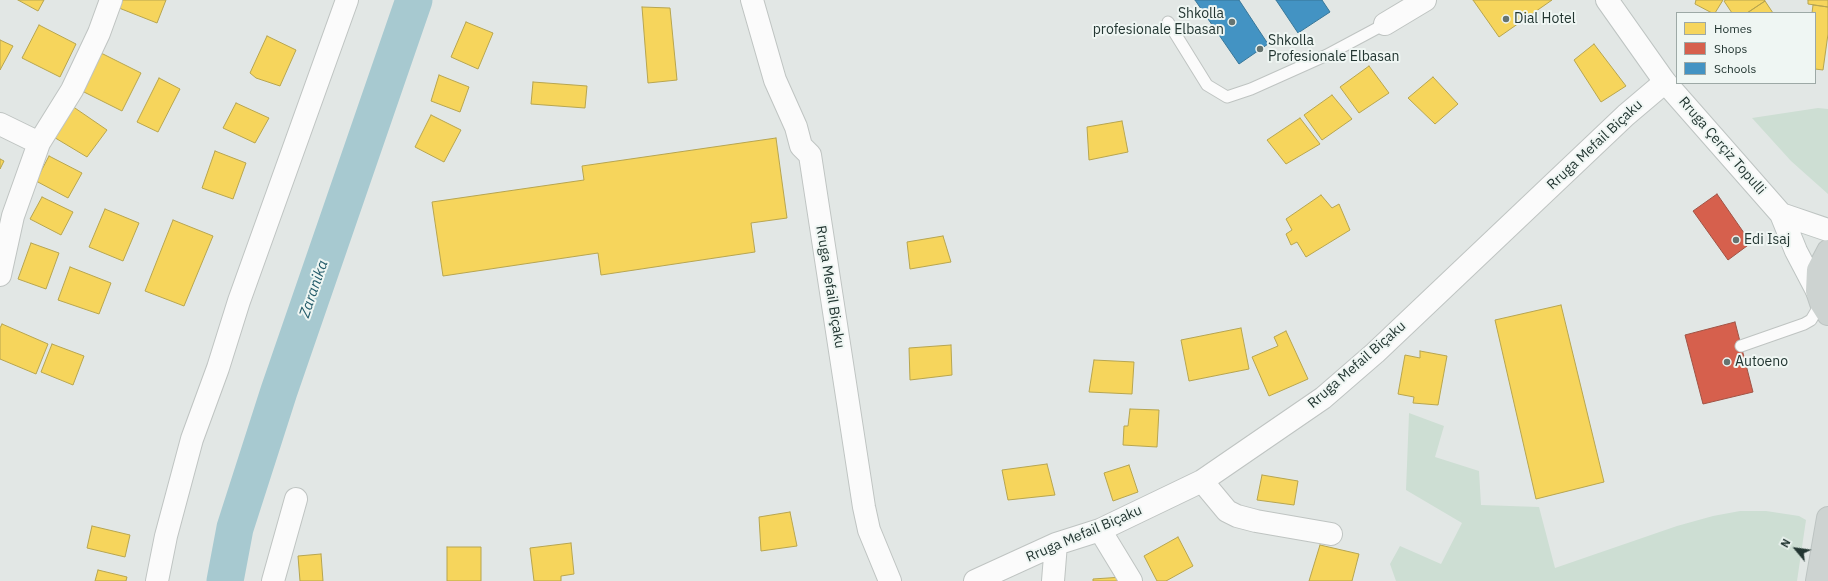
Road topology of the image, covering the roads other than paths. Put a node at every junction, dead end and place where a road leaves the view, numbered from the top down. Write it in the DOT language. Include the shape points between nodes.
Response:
graph roads {
  1 [pos="111,0"];
  2 [pos="347,0"];
  3 [pos="752,0"];
  4 [pos="1425,0"];
  5 [pos="1607,0"];
  6 [pos="1168,22"];
  7 [pos="1385,24"];
  8 [pos="1665,82"];
  9 [pos="0,124"];
  10 [pos="39,143"];
  11 [pos="1781,214"];
  12 [pos="1828,230"];
  13 [pos="1828,252"];
  14 [pos="0,275"];
  15 [pos="1822,303"];
  16 [pos="1741,346"];
  17 [pos="1202,481"];
  18 [pos="296,499"];
  19 [pos="1828,518"];
  20 [pos="1100,530"];
  21 [pos="1331,534"];
  22 [pos="1056,544"];
  23 [pos="157,581"];
  24 [pos="273,581"];
  25 [pos="890,581"];
  26 [pos="975,581"];
  27 [pos="1053,581"];
  28 [pos="1131,581"];
  29 [pos="1817,581"];
  1 -- 10 [label="street" via="72,90"];
  2 -- 23 [label="street" via="192,439 166,536"];
  3 -- 25 [label="street, Rruga Mefail Biçaku" via="775,80 796,127 801,146 810,155 864,507"];
  4 -- 7 [label="street"];
  5 -- 8 [label="street, Rruga Çerçiz Topulli"];
  6 -- 7 [label="lane" via="1207,85 1227,97 1327,55"];
  8 -- 11 [label="street, Rruga Çerçiz Topulli"];
  8 -- 17 [label="street, Rruga Mefail Biçaku" via="1620,120 1352,374 1323,398"];
  9 -- 10 [label="street"];
  10 -- 14 [label="street" via="13,216"];
  11 -- 12 [label="street"];
  11 -- 15 [label="street"];
  13 -- 15 [label="main road" via="1818,270"];
  15 -- 16 [label="lane" via="1811,320 1804,324"];
  17 -- 20 [label="street, Rruga Mefail Biçaku"];
  17 -- 21 [label="street" via="1226,511 1237,516"];
  18 -- 24 [label="street"];
  19 -- 29 [label="main road"];
  20 -- 22 [label="street, Rruga Mefail Biçaku"];
  20 -- 28 [label="street"];
  22 -- 26 [label="street, Rruga Mefail Biçaku"];
  22 -- 27 [label="street"];
}
